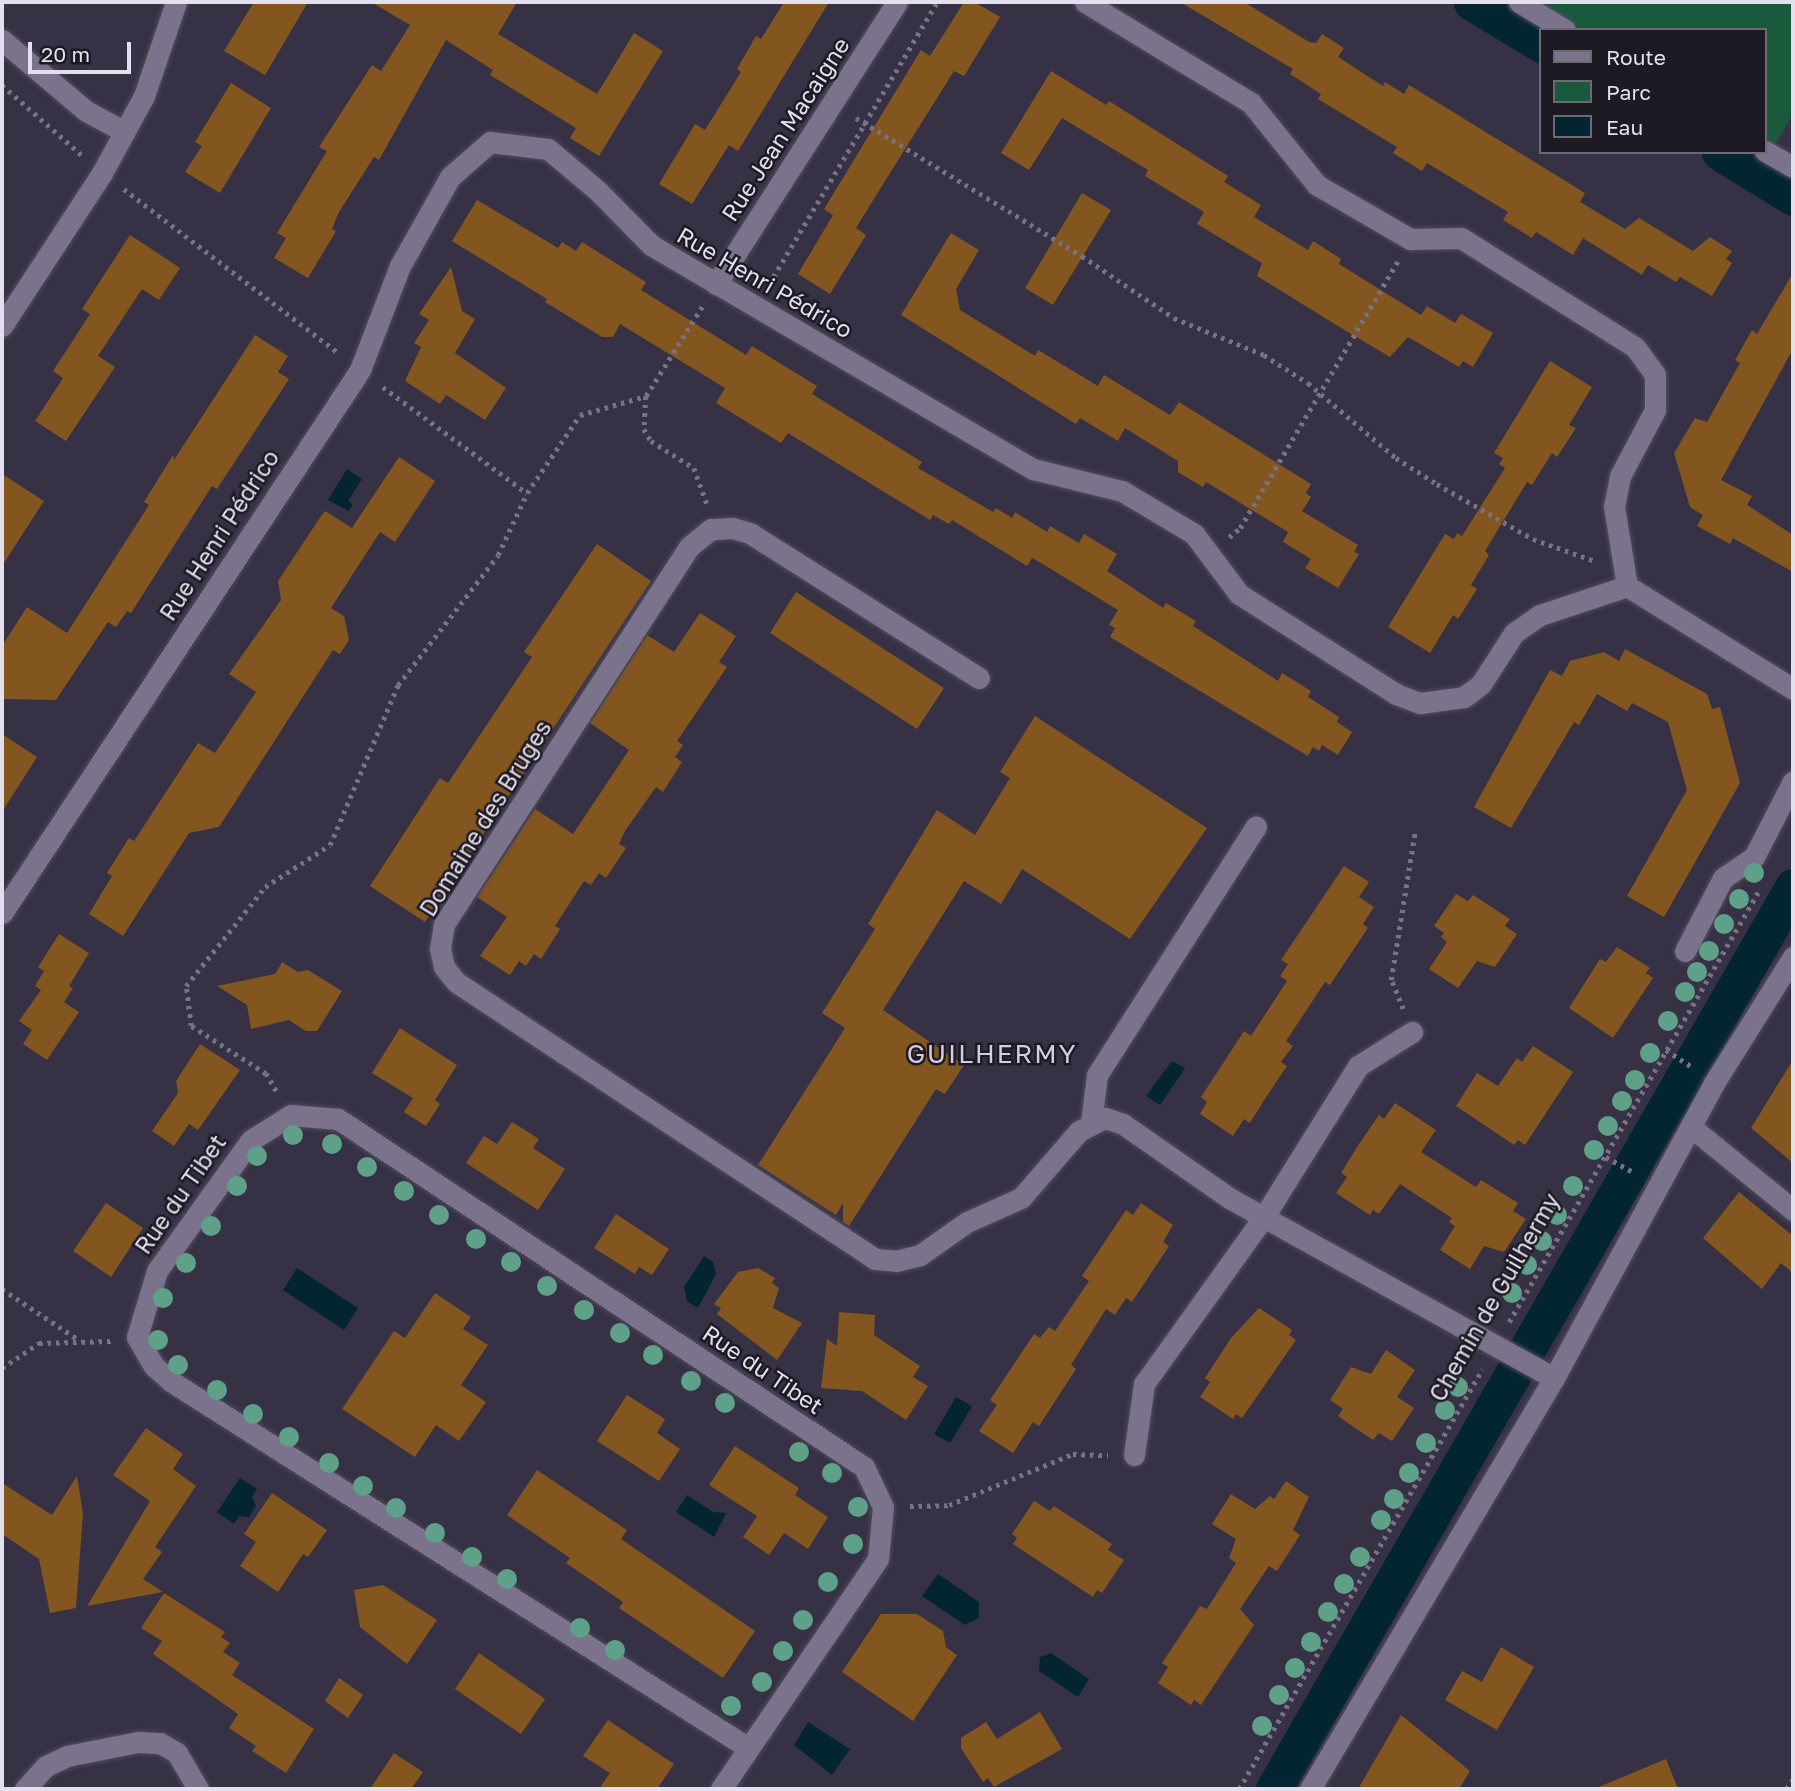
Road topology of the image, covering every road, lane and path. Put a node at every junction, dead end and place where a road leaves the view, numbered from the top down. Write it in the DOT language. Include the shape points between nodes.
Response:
graph roads {
  1 [pos="176,2"];
  2 [pos="897,2"];
  3 [pos="937,2"];
  4 [pos="1085,2"];
  5 [pos="1519,2"];
  6 [pos="1562,28"];
  7 [pos="2,40"];
  8 [pos="835,104"];
  9 [pos="863,122"];
  10 [pos="125,132"];
  11 [pos="1767,151"];
  12 [pos="1793,167"];
  13 [pos="1410,239"];
  14 [pos="716,284"];
  15 [pos="755,307"];
  16 [pos="2,326"];
  17 [pos="1318,391"];
  18 [pos="646,396"];
  19 [pos="527,493"];
  20 [pos="711,529"];
  21 [pos="1208,553"];
  22 [pos="1627,586"];
  23 [pos="979,678"];
  24 [pos="1793,689"];
  25 [pos="1793,781"];
  26 [pos="1256,826"];
  27 [pos="1415,832"];
  28 [pos="1760,888"];
  29 [pos="2,913"];
  30 [pos="1685,951"];
  31 [pos="1793,957"];
  32 [pos="1785,991"];
  33 [pos="1412,1032"];
  34 [pos="1666,1050"];
  35 [pos="1701,1073"];
  36 [pos="291,1115"];
  37 [pos="1091,1123"];
  38 [pos="1691,1127"];
  39 [pos="1606,1157"];
  40 [pos="1640,1176"];
  41 [pos="1793,1210"];
  42 [pos="1265,1215"];
  43 [pos="2,1289"];
  44 [pos="137,1337"];
  45 [pos="77,1339"];
  46 [pos="1503,1348"];
  47 [pos="2,1368"];
  48 [pos="1553,1378"];
  49 [pos="1134,1455"];
  50 [pos="883,1507"];
  51 [pos="747,1748"];
  52 [pos="1793,1779"];
  53 [pos="24,1789"];
  54 [pos="198,1789"];
  55 [pos="721,1789"];
  56 [pos="1239,1789"];
  57 [pos="1310,1789"];
  58 [pos="1786,1789"];
  1 -- 10 [label="street" via="151,82"];
  2 -- 8 [label="street, Rue Jean Macaigne"];
  3 -- 9 [label="path"];
  4 -- 13 [label="street" via="1251,103 1317,185"];
  5 -- 6 [label="street"];
  7 -- 10 [label="street" via="86,111"];
  8 -- 9 [label="path"];
  8 -- 14 [label="street, Rue Jean Macaigne"];
  9 -- 15 [label="path"];
  9 -- 17 [label="path" via="1174,318 1264,355"];
  10 -- 16 [label="street"];
  11 -- 12 [label="street"];
  13 -- 17 [label="path"];
  13 -- 22 [label="street" via="1461,238 1635,347 1655,375 1655,410 1619,477 1614,506"];
  14 -- 15 [label="street, Rue Henri Pédrico"];
  14 -- 29 [label="street, Rue Henri Pédrico" via="651,246 598,191 548,149 489,142 450,177 400,267 359,370"];
  15 -- 21 [label="street, Rue Henri Pédrico" via="1033,469 1122,491 1194,534"];
  17 -- 21 [label="path" via="1240,528"];
  17 -- 22 [label="path" via="1396,458 1437,484 1533,538 1602,563"];
  18 -- 20 [label="path" via="643,429 651,441 694,468 703,484"];
  19 -- 36 [label="path" via="498,555 398,685 330,845 265,887 186,986 191,1026 266,1074"];
  20 -- 23 [label="street" via="750,533"];
  20 -- 37 [label="street, Domaine des Bruges" via="689,547 444,924 439,949 444,967 456,982 875,1259 896,1261 919,1255 967,1222 1021,1198"];
  21 -- 22 [label="street, Rue Henri Pédrico" via="1240,594 1396,694 1420,703 1464,697 1481,684 1514,633 1540,615"];
  22 -- 24 [label="street"];
  25 -- 30 [label="street" via="1754,857 1723,878"];
  26 -- 37 [label="street" via="1097,1076"];
  27 -- 33 [label="path" via="1391,980"];
  28 -- 34 [label="path, Chemin de Guilhermy"];
  31 -- 32 [label="street"];
  32 -- 38 [label="street"];
  33 -- 42 [label="street" via="1358,1066"];
  34 -- 35 [label="path"];
  34 -- 39 [label="path, Chemin de Guilhermy"];
  36 -- 44 [label="street, Rue du Tibet" via="251,1140 157,1271"];
  36 -- 50 [label="street, Rue du Tibet" via="338,1119 864,1467"];
  37 -- 42 [label="street" via="1105,1118 1124,1124 1231,1199"];
  38 -- 41 [label="street"];
  38 -- 48 [label="street"];
  39 -- 40 [label="path"];
  39 -- 46 [label="path, Chemin de Guilhermy"];
  42 -- 46 [label="street"];
  42 -- 49 [label="street" via="1144,1384"];
  43 -- 45 [label="path"];
  44 -- 45 [label="path" via="94,1344"];
  44 -- 51 [label="street" via="154,1366 172,1382"];
  45 -- 47 [label="path" via="39,1343"];
  46 -- 48 [label="street"];
  46 -- 56 [label="path, Chemin de Guilhermy"];
  48 -- 57 [label="street"];
  49 -- 50 [label="path" via="1073,1454 949,1505"];
  50 -- 51 [label="street" via="877,1559"];
  51 -- 55 [label="street"];
  52 -- 58 [label="path"];
  53 -- 54 [label="street" via="46,1766 67,1756 138,1742 160,1743 177,1753"];
}
